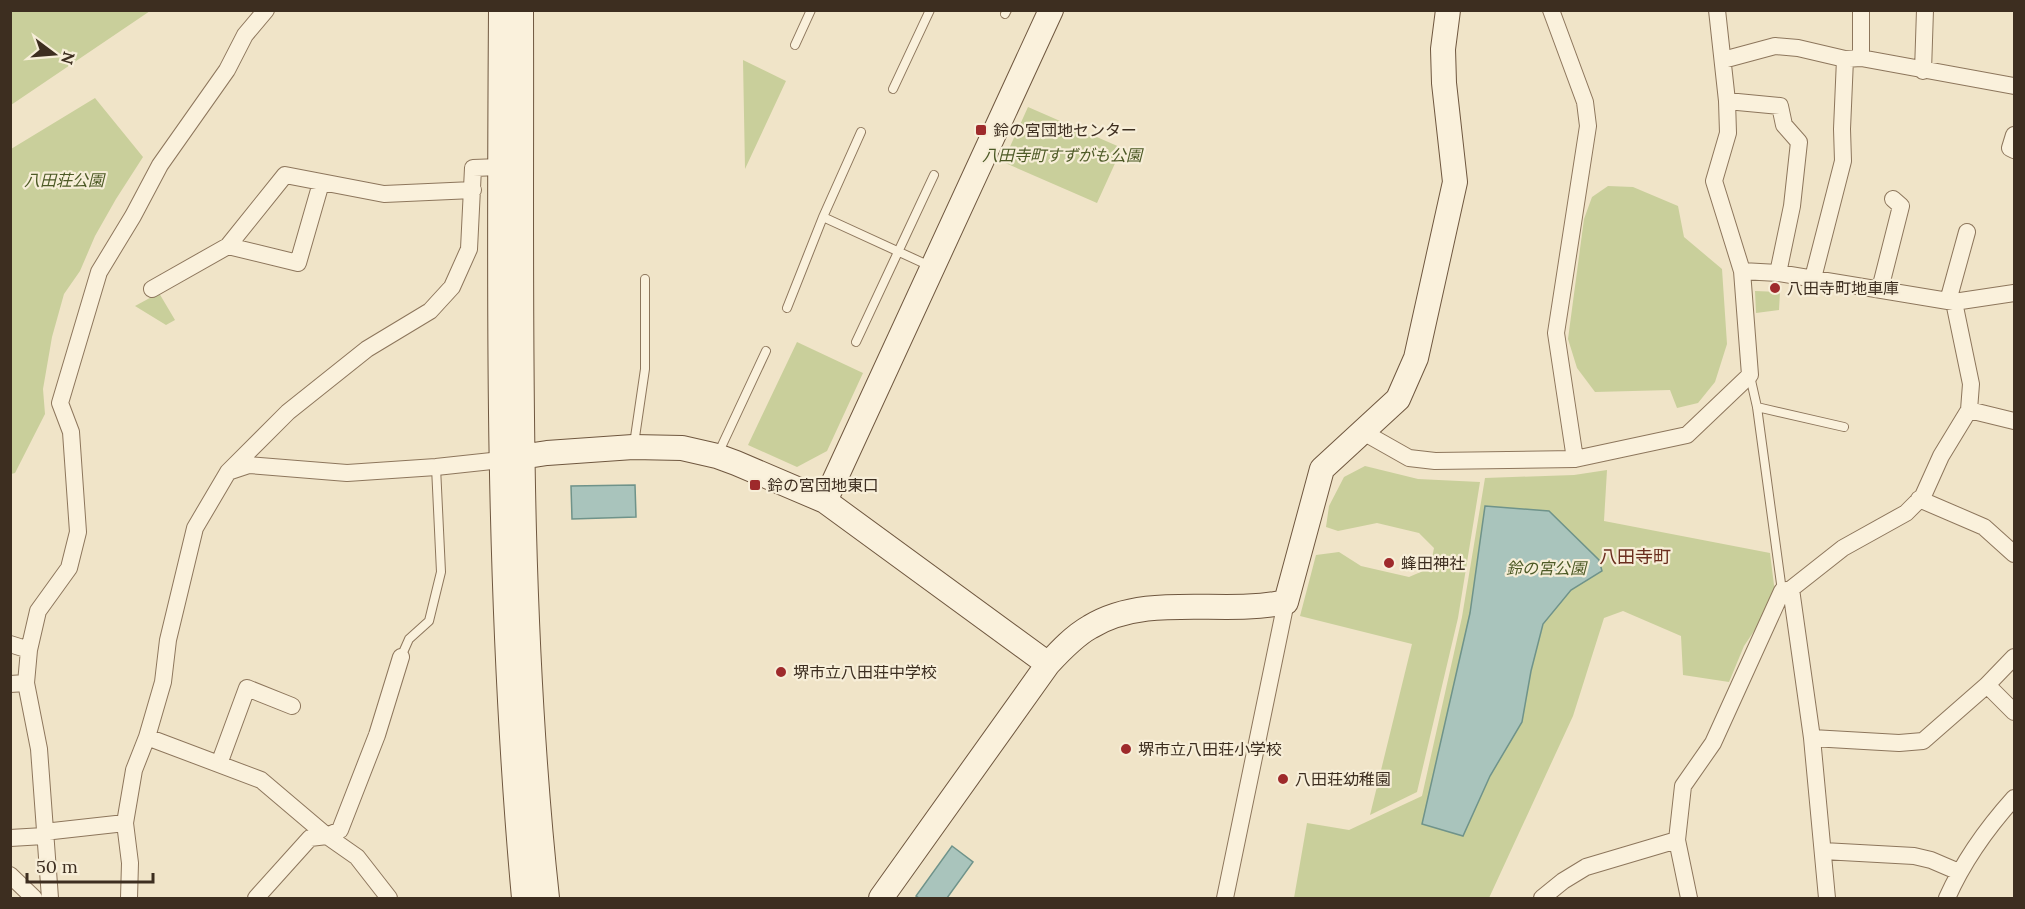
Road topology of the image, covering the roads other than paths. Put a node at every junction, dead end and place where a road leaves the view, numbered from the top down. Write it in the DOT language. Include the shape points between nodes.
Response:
graph roads {
  1 [pos="266,10"];
  2 [pos="501,10"];
  3 [pos="521,10"];
  4 [pos="811,10"];
  5 [pos="930,10"];
  6 [pos="1051,10"];
  7 [pos="1449,10"];
  8 [pos="1551,10"];
  9 [pos="1717,10"];
  10 [pos="1861,10"];
  11 [pos="1925,10"];
  12 [pos="795,45"];
  13 [pos="1853,59"];
  14 [pos="1723,60"];
  15 [pos="1923,71"];
  16 [pos="2014,86"];
  17 [pos="893,89"];
  18 [pos="1727,101"];
  19 [pos="861,132"];
  20 [pos="2014,135"];
  21 [pos="2014,150"];
  22 [pos="500,167"];
  23 [pos="934,175"];
  24 [pos="321,183"];
  25 [pos="473,190"];
  26 [pos="1893,199"];
  27 [pos="823,217"];
  28 [pos="1967,232"];
  29 [pos="228,246"];
  30 [pos="897,251"];
  31 [pos="932,267"];
  32 [pos="1742,271"];
  33 [pos="1778,273"];
  34 [pos="1813,278"];
  35 [pos="645,279"];
  36 [pos="152,290"];
  37 [pos="1880,290"];
  38 [pos="2014,292"];
  39 [pos="1951,302"];
  40 [pos="787,308"];
  41 [pos="856,342"];
  42 [pos="766,351"];
  43 [pos="1750,375"];
  44 [pos="1756,407"];
  45 [pos="1968,410"];
  46 [pos="2014,421"];
  47 [pos="1844,427"];
  48 [pos="1363,432"];
  49 [pos="633,447"];
  50 [pos="717,456"];
  51 [pos="512,458"];
  52 [pos="1575,459"];
  53 [pos="436,467"];
  54 [pos="228,472"];
  55 [pos="1919,500"];
  56 [pos="825,501"];
  57 [pos="2014,554"];
  58 [pos="1787,590"];
  59 [pos="1286,602"];
  60 [pos="10,644"];
  61 [pos="29,650"];
  62 [pos="401,657"];
  63 [pos="2014,657"];
  64 [pos="1048,664"];
  65 [pos="18,683"];
  66 [pos="1987,685"];
  67 [pos="292,706"];
  68 [pos="2014,712"];
  69 [pos="147,737"];
  70 [pos="1812,738"];
  71 [pos="219,764"];
  72 [pos="2014,798"];
  73 [pos="125,823"];
  74 [pos="44,834"];
  75 [pos="327,836"];
  76 [pos="10,838"];
  77 [pos="1677,840"];
  78 [pos="1823,851"];
  79 [pos="1959,872"];
  80 [pos="10,875"];
  81 [pos="34,898"];
  82 [pos="50,898"];
  83 [pos="129,898"];
  84 [pos="256,898"];
  85 [pos="389,898"];
  86 [pos="524,898"];
  87 [pos="547,898"];
  88 [pos="881,898"];
  89 [pos="1225,898"];
  90 [pos="1542,898"];
  91 [pos="1689,898"];
  92 [pos="1827,898"];
  93 [pos="1947,898"];
  1 -- 61 [label="street" via="160,165 99,272 60,403 71,432 78,532 69,568 38,611"];
  2 -- 22 [label="street"];
  3 -- 51 [label="street"];
  4 -- 12 [label="lane"];
  5 -- 17 [label="lane"];
  6 -- 31 [label="street"];
  7 -- 48 [label="street" via="1443,49 1444,83 1455,182 1416,358 1398,399"];
  8 -- 52 [label="street" via="1585,102 1588,126 1556,333"];
  9 -- 14 [label="street"];
  10 -- 13 [label="street"];
  11 -- 15 [label="street"];
  13 -- 14 [label="street" via="1775,46"];
  13 -- 15 [label="street"];
  13 -- 34 [label="street" via="1842,129 1843,161"];
  14 -- 18 [label="street"];
  15 -- 16 [label="street"];
  18 -- 32 [label="street" via="1728,133 1714,181"];
  18 -- 33 [label="street" via="1780,106 1784,125 1799,142 1792,207"];
  19 -- 27 [label="lane"];
  20 -- 21 [label="street" via="2010,148"];
  22 -- 25 [label="street" via="473,168"];
  22 -- 51 [label="street"];
  23 -- 30 [label="lane"];
  24 -- 25 [label="street" via="384,194"];
  24 -- 29 [label="street" via="285,175"];
  24 -- 29 [label="street" via="298,263"];
  25 -- 54 [label="street" via="469,249 452,287 430,311 367,349 288,412"];
  26 -- 37 [label="street" via="1901,206"];
  27 -- 30 [label="lane"];
  27 -- 40 [label="lane"];
  28 -- 39 [label="street"];
  29 -- 36 [label="street"];
  30 -- 31 [label="lane"];
  30 -- 41 [label="lane"];
  31 -- 56 [label="street"];
  32 -- 33 [label="street"];
  32 -- 43 [label="street"];
  33 -- 34 [label="street"];
  34 -- 37 [label="street"];
  35 -- 49 [label="lane" via="645,369"];
  37 -- 39 [label="street"];
  38 -- 39 [label="street"];
  39 -- 45 [label="street" via="1971,384"];
  42 -- 50 [label="lane"];
  43 -- 44 [label="lane"];
  43 -- 52 [label="street" via="1687,435"];
  44 -- 47 [label="lane"];
  44 -- 58 [label="lane"];
  45 -- 46 [label="street"];
  45 -- 55 [label="street"];
  48 -- 52 [label="street" via="1409,458"];
  48 -- 59 [label="street" via="1322,469"];
  49 -- 50 [label="street" via="682,448"];
  49 -- 51 [label="street"];
  50 -- 56 [label="street"];
  51 -- 53 [label="street"];
  51 -- 86 [label="street" via="510,734"];
  51 -- 87 [label="street"];
  53 -- 54 [label="street" via="347,473 249,465"];
  53 -- 62 [label="lane" via="441,572 429,621 409,639"];
  54 -- 69 [label="street" via="195,528 168,640 163,682"];
  55 -- 57 [label="street" via="1984,526"];
  55 -- 58 [label="street" via="1906,513 1844,548"];
  56 -- 64 [label="street"];
  58 -- 70 [label="street"];
  58 -- 77 [label="street" via="1713,743 1683,786"];
  59 -- 64 [label="street" via="1138,610 1090,627"];
  59 -- 89 [label="street"];
  60 -- 61 [label="street"];
  61 -- 65 [label="street"];
  62 -- 75 [label="street" via="377,735 340,830"];
  63 -- 66 [label="street"];
  64 -- 88 [label="street"];
  65 -- 74 [label="street" via="39,750"];
  66 -- 68 [label="street"];
  66 -- 70 [label="street" via="1923,741"];
  67 -- 71 [label="street" via="247,688"];
  69 -- 71 [label="street"];
  69 -- 73 [label="street" via="134,770"];
  70 -- 78 [label="street"];
  71 -- 75 [label="street" via="261,780"];
  72 -- 79 [label="street"];
  73 -- 74 [label="street"];
  73 -- 83 [label="street"];
  74 -- 76 [label="street"];
  74 -- 82 [label="street"];
  75 -- 84 [label="street" via="310,837"];
  75 -- 85 [label="street" via="357,857"];
  77 -- 90 [label="street" via="1586,867"];
  77 -- 91 [label="street"];
  78 -- 79 [label="street" via="1914,856"];
  78 -- 92 [label="street"];
  79 -- 93 [label="street"];
  80 -- 81 [label="street"];
}
